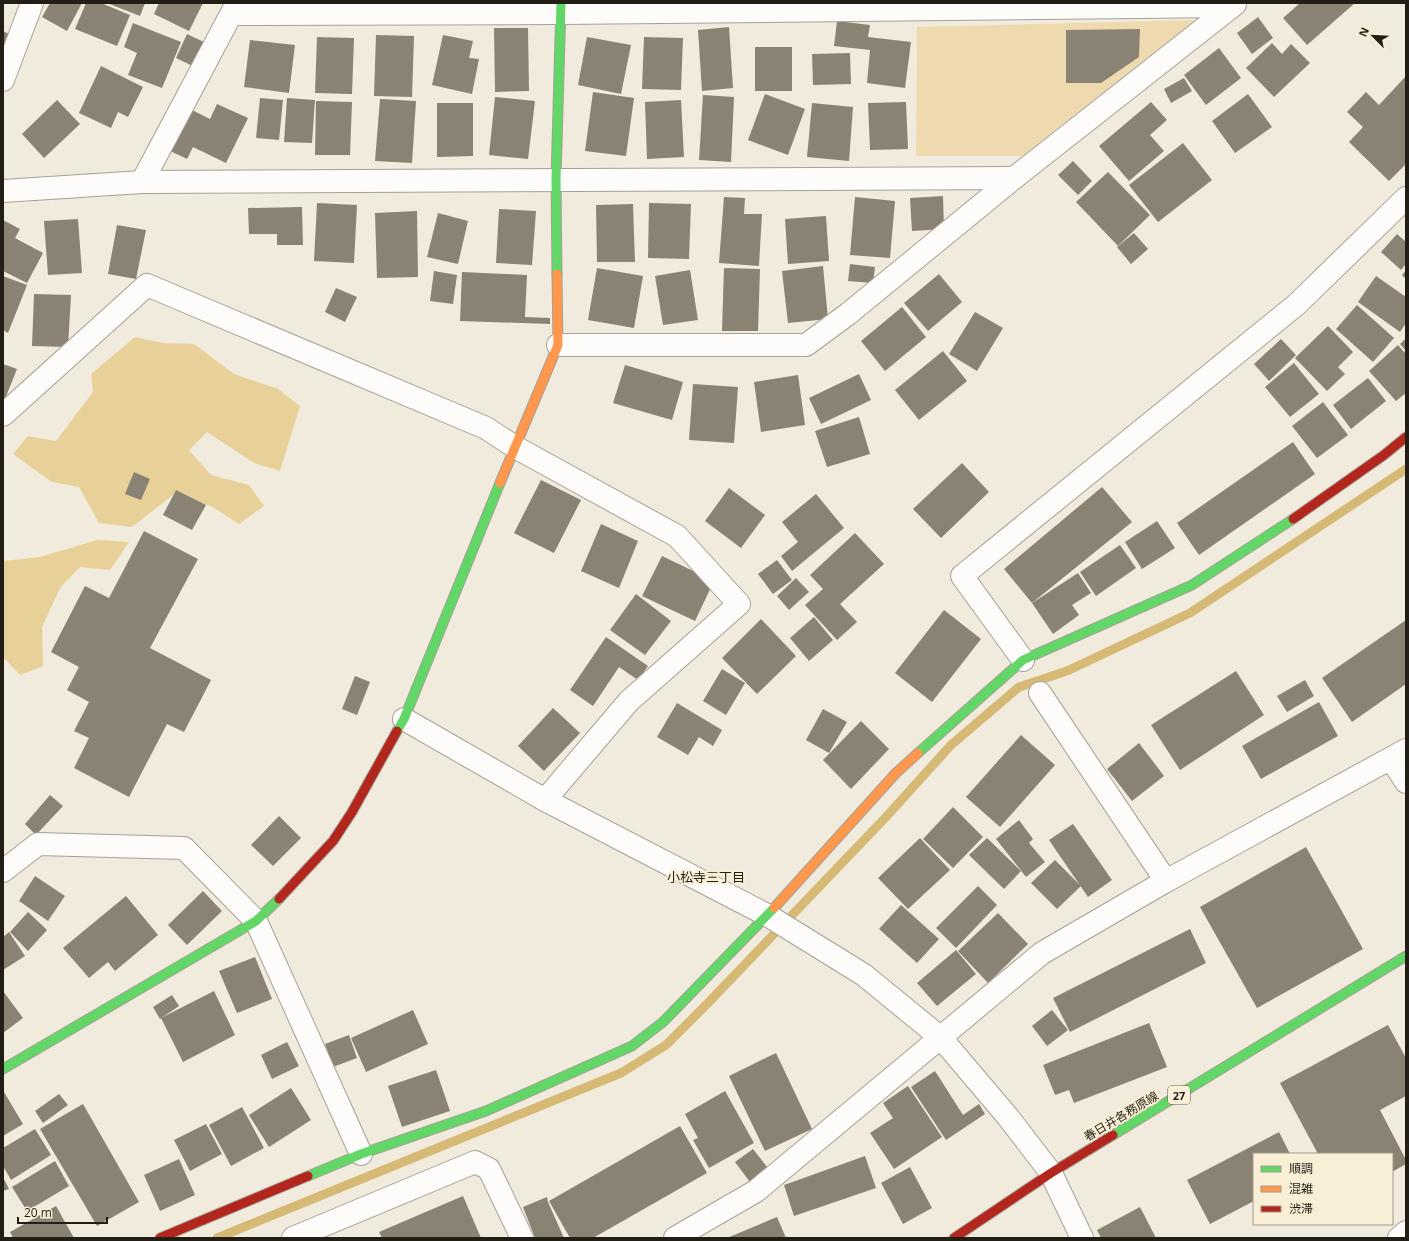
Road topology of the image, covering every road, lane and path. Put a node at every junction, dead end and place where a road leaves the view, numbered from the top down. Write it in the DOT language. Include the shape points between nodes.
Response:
graph roads {
  1 [pos="32,3"];
  2 [pos="1233,5"];
  3 [pos="235,8"];
  4 [pos="561,8"];
  5 [pos="3,80"];
  6 [pos="1014,178"];
  7 [pos="556,179"];
  8 [pos="142,182"];
  9 [pos="3,191"];
  10 [pos="1406,198"];
  11 [pos="558,345"];
  12 [pos="3,415"];
  13 [pos="1406,437"];
  14 [pos="515,447"];
  15 [pos="1022,660"];
  16 [pos="1040,693"];
  17 [pos="404,719"];
  18 [pos="1398,754"];
  19 [pos="1406,782"];
  20 [pos="545,800"];
  21 [pos="3,871"];
  22 [pos="1166,881"];
  23 [pos="767,915"];
  24 [pos="256,921"];
  25 [pos="1406,956"];
  26 [pos="941,1038"];
  27 [pos="3,1069"];
  28 [pos="361,1154"];
  29 [pos="1051,1173"];
  30 [pos="1406,1232"];
  31 [pos="160,1238"];
  32 [pos="293,1238"];
  33 [pos="522,1238"];
  34 [pos="675,1238"];
  35 [pos="954,1238"];
  36 [pos="1082,1238"];
  37 [pos="1399,1238"];
  1 -- 5 [label="street"];
  2 -- 4 [label="street"];
  2 -- 6 [label="street"];
  3 -- 4 [label="street"];
  3 -- 8 [label="street"];
  4 -- 7 [label="street"];
  6 -- 7 [label="street"];
  6 -- 11 [label="street" via="848,314 806,345"];
  7 -- 8 [label="street"];
  7 -- 11 [label="street"];
  8 -- 9 [label="street"];
  10 -- 15 [label="street" via="1296,306 962,576"];
  11 -- 14 [label="street"];
  12 -- 14 [label="street" via="147,285 486,428"];
  13 -- 15 [label="street" via="1314,504 1192,585"];
  14 -- 17 [label="street"];
  14 -- 20 [label="street" via="678,536 739,604 629,701"];
  15 -- 23 [label="street" via="896,773"];
  16 -- 22 [label="street"];
  17 -- 20 [label="street"];
  17 -- 24 [label="street" via="333,841"];
  18 -- 19 [label="street"];
  18 -- 22 [label="street"];
  20 -- 23 [label="street"];
  21 -- 24 [label="street" via="38,844 184,848"];
  22 -- 26 [label="street" via="1042,953"];
  23 -- 26 [label="street" via="864,975"];
  23 -- 28 [label="street" via="663,1022 632,1046 486,1111"];
  24 -- 27 [label="street"];
  24 -- 28 [label="street"];
  25 -- 29 [label="street, 春日井各務原線 / 27"];
  26 -- 29 [label="street" via="1008,1117"];
  26 -- 34 [label="street" via="756,1191"];
  28 -- 31 [label="street"];
  29 -- 35 [label="street, 春日井各務原線 / 27"];
  29 -- 36 [label="street"];
  30 -- 37 [label="street"];
  32 -- 33 [label="street" via="475,1162 490,1169"];
}
